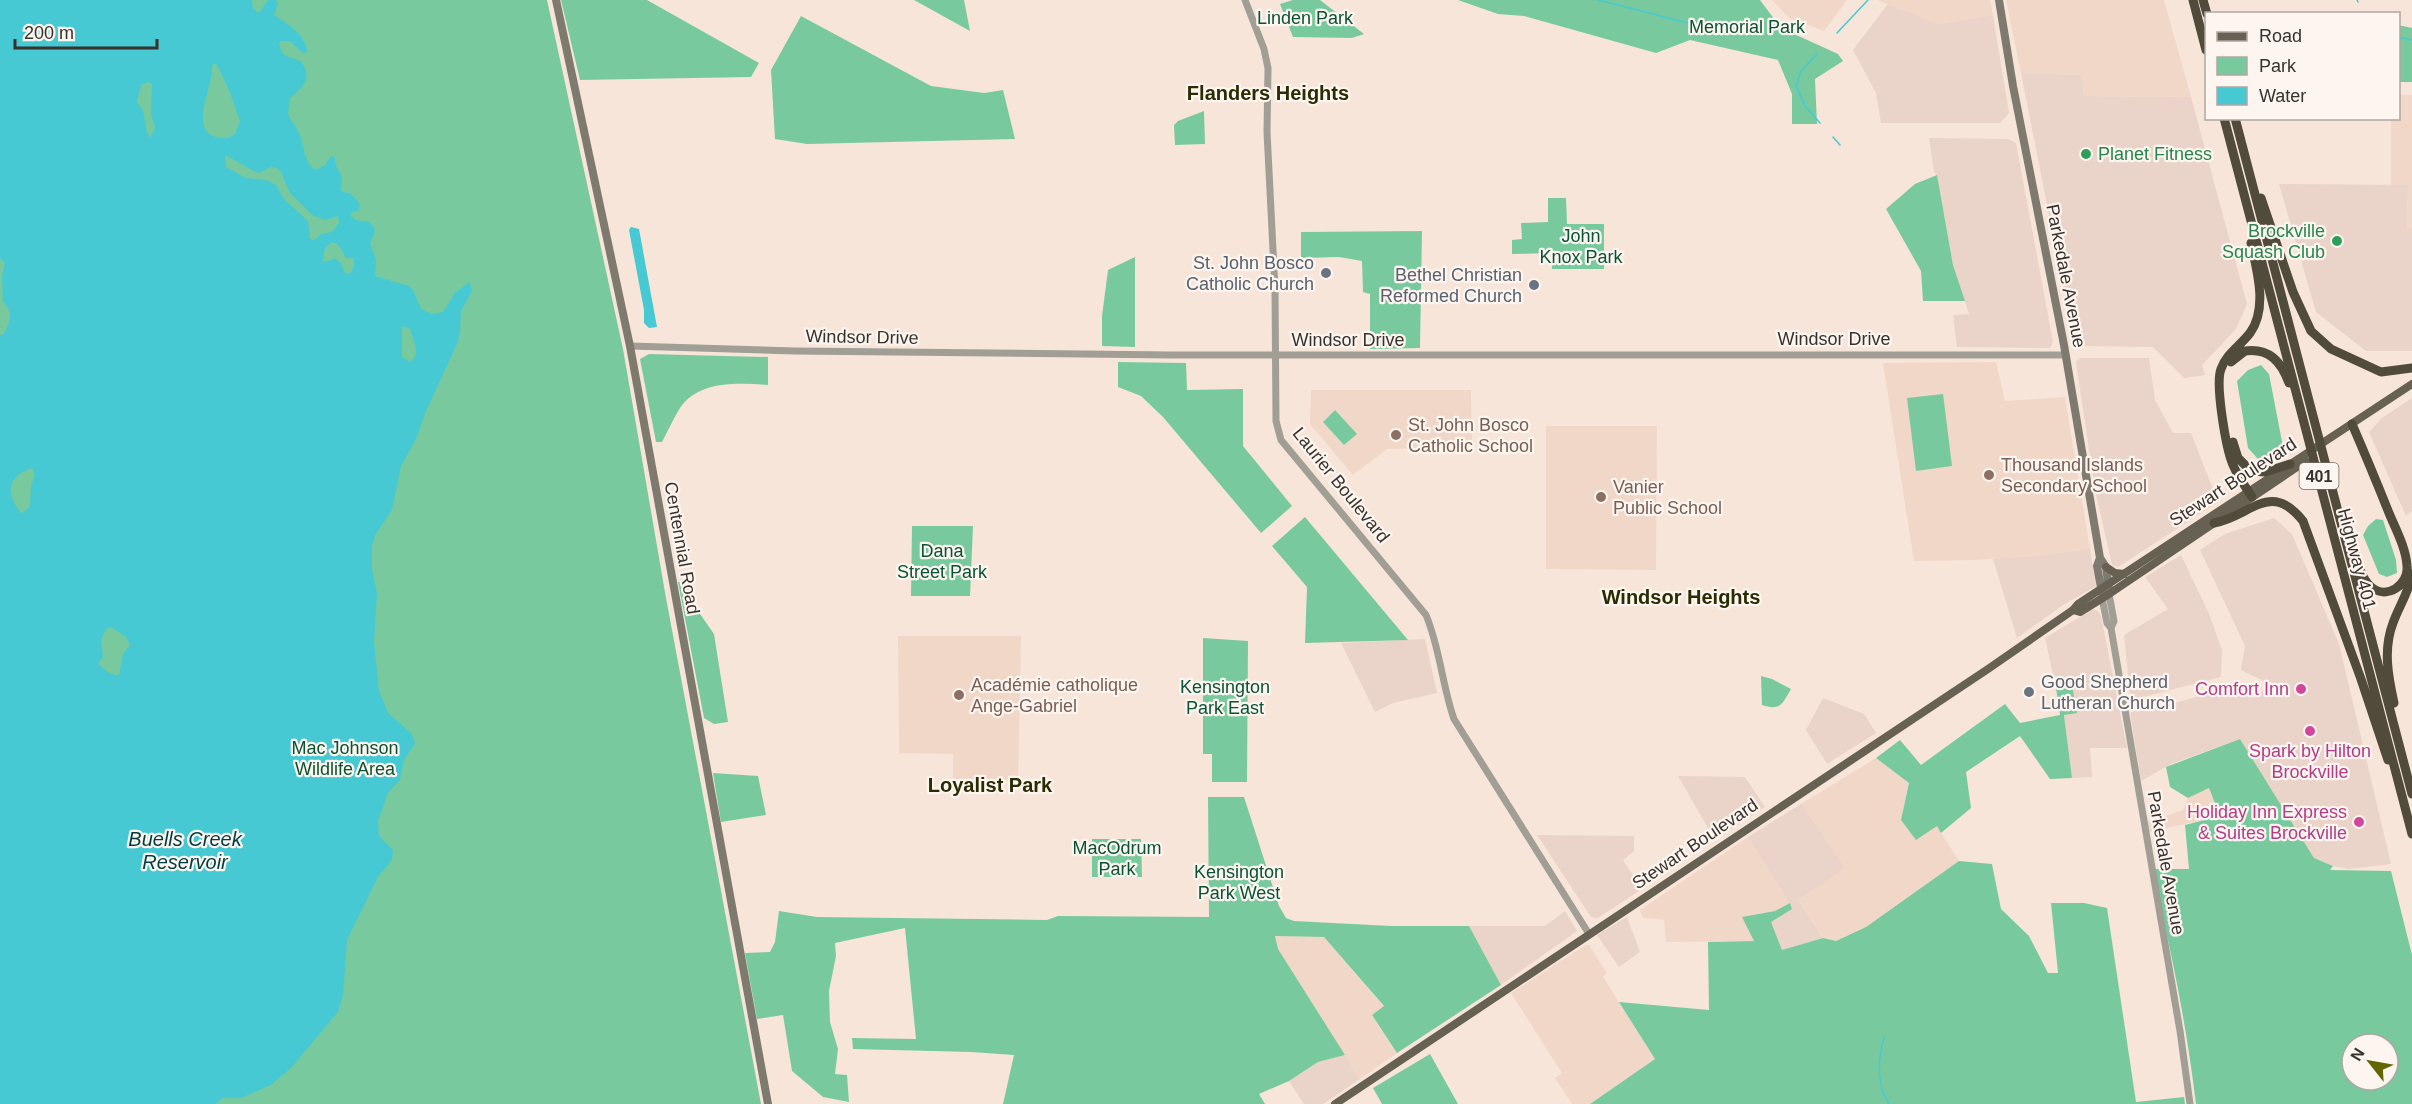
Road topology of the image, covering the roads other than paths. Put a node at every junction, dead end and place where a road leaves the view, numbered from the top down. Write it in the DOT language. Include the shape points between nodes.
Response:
graph roads {
  1 [pos="555,0"];
  2 [pos="1245,0"];
  3 [pos="1998,0"];
  4 [pos="2193,0"];
  5 [pos="2205,46"];
  6 [pos="2225,120"];
  7 [pos="2236,120"];
  8 [pos="2241,142"];
  9 [pos="2242,184"];
  10 [pos="630,346"];
  11 [pos="1275,355"];
  12 [pos="2066,355"];
  13 [pos="2412,368"];
  14 [pos="2412,384"];
  15 [pos="2412,390"];
  16 [pos="2356,424"];
  17 [pos="2314,460"];
  18 [pos="2296,463"];
  19 [pos="2250,494"];
  20 [pos="2337,509"];
  21 [pos="2214,524"];
  22 [pos="2412,557"];
  23 [pos="2100,558"];
  24 [pos="2106,567"];
  25 [pos="2124,574"];
  26 [pos="2412,574"];
  27 [pos="2105,591"];
  28 [pos="2403,756"];
  29 [pos="2408,797"];
  30 [pos="2412,834"];
  31 [pos="1589,934"];
  32 [pos="768,1104"];
  33 [pos="1335,1104"];
  34 [pos="2190,1104"];
  1 -- 10 [label="main road, Centennial Road"];
  2 -- 11 [label="street, Laurier Boulevard" via="1268,68"];
  3 -- 12 [label="main road, Parkedale Avenue"];
  4 -- 5 [label="highway"];
  6 -- 9 [label="highway, Highway 401 / 401"];
  7 -- 8 [label="highway, Highway 401 / 401"];
  8 -- 13 [label="highway" via="2247,150 2293,292 2311,331 2331,349 2381,372"];
  8 -- 20 [label="highway, Highway 401 / 401"];
  9 -- 17 [label="highway, Highway 401 / 401"];
  9 -- 19 [label="highway" via="2260,303 2255,324 2225,360 2218,379 2230,458"];
  10 -- 11 [label="street, Windsor Drive"];
  10 -- 32 [label="main road, Centennial Road"];
  11 -- 12 [label="street, Windsor Drive"];
  11 -- 31 [label="street, Laurier Boulevard" via="1276,422 1281,440 1426,615 1454,719"];
  12 -- 23 [label="main road, Parkedale Avenue"];
  14 -- 16 [label="main road, Stewart Boulevard"];
  15 -- 16 [label="main road, Stewart Boulevard"];
  16 -- 18 [label="main road, Stewart Boulevard"];
  16 -- 20 [label="highway" via="2402,543 2408,574 2399,586 2381,592 2367,583"];
  16 -- 22 [label="highway"];
  17 -- 18 [label="highway" via="2287,376 2278,360 2259,350 2245,351 2234,357 2223,380 2238,458 2246,468 2258,473"];
  17 -- 29 [label="highway, Highway 401 / 401"];
  18 -- 19 [label="main road, Stewart Boulevard"];
  19 -- 21 [label="main road, Stewart Boulevard"];
  19 -- 25 [label="main road, Stewart Boulevard"];
  20 -- 28 [label="highway, Highway 401 / 401"];
  21 -- 27 [label="main road, Stewart Boulevard"];
  21 -- 29 [label="highway" via="2271,501 2289,507 2303,521 2395,783"];
  23 -- 24 [label="main road, Parkedale Avenue"];
  23 -- 27 [label="main road, Parkedale Avenue" via="2097,566"];
  24 -- 25 [label="main road"];
  24 -- 27 [label="main road, Parkedale Avenue"];
  25 -- 27 [label="main road, Stewart Boulevard"];
  26 -- 28 [label="highway" via="2387,649"];
  27 -- 31 [label="main road, Stewart Boulevard" via="2078,604"];
  27 -- 34 [label="street, Parkedale Avenue" via="2107,623 2111,628"];
  28 -- 29 [label="highway, Highway 401 / 401"];
  29 -- 30 [label="highway, Highway 401 / 401"];
  31 -- 33 [label="main road, Stewart Boulevard"];
}
